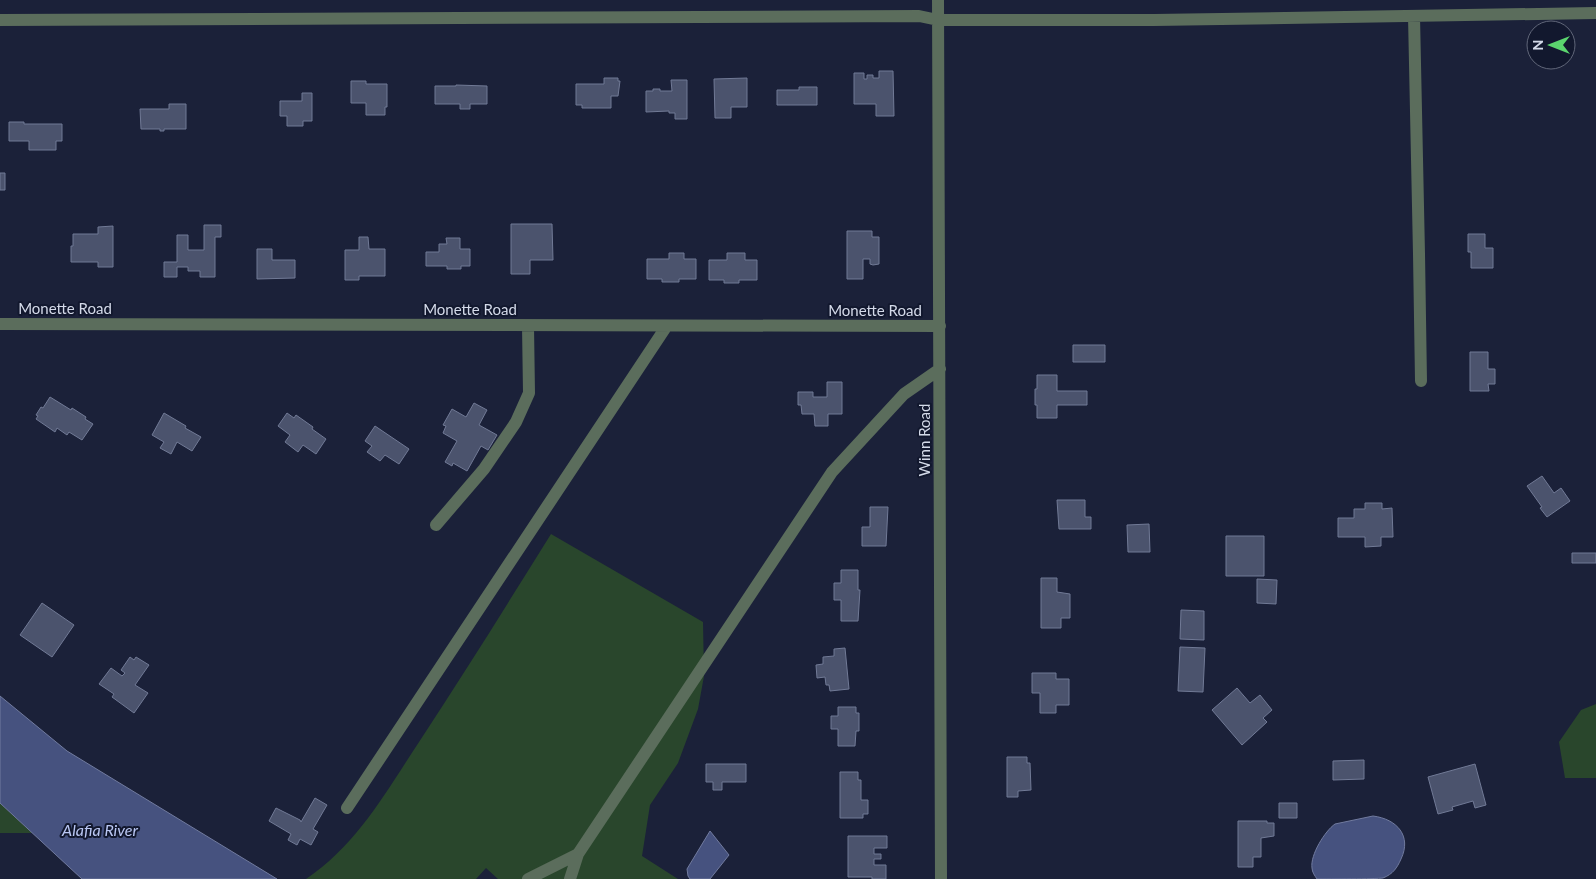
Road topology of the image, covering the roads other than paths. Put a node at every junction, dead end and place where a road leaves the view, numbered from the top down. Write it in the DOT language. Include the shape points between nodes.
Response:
graph roads {
  1 [pos="938,0"];
  2 [pos="1596,13"];
  3 [pos="1414,16"];
  4 [pos="0,20"];
  5 [pos="938,20"];
  6 [pos="0,324"];
  7 [pos="528,326"];
  8 [pos="666,326"];
  9 [pos="940,326"];
  10 [pos="940,369"];
  11 [pos="1421,380"];
  12 [pos="436,525"];
  13 [pos="347,808"];
  14 [pos="578,854"];
  15 [pos="528,879"];
  16 [pos="570,879"];
  17 [pos="941,879"];
  1 -- 5 [label="street, Winn Road"];
  2 -- 3 [label="street"];
  3 -- 5 [label="street"];
  3 -- 11 [label="street"];
  4 -- 5 [label="street" via="919,16"];
  5 -- 9 [label="street, Winn Road"];
  6 -- 7 [label="street, Monette Road"];
  7 -- 8 [label="street, Monette Road"];
  7 -- 12 [label="street" via="529,393 516,422 484,469"];
  8 -- 9 [label="street, Monette Road"];
  8 -- 13 [label="street"];
  9 -- 10 [label="street, Winn Road"];
  10 -- 14 [label="street" via="904,394 832,472"];
  10 -- 17 [label="street, Winn Road"];
  14 -- 15 [label="street"];
  14 -- 16 [label="street"];
}
